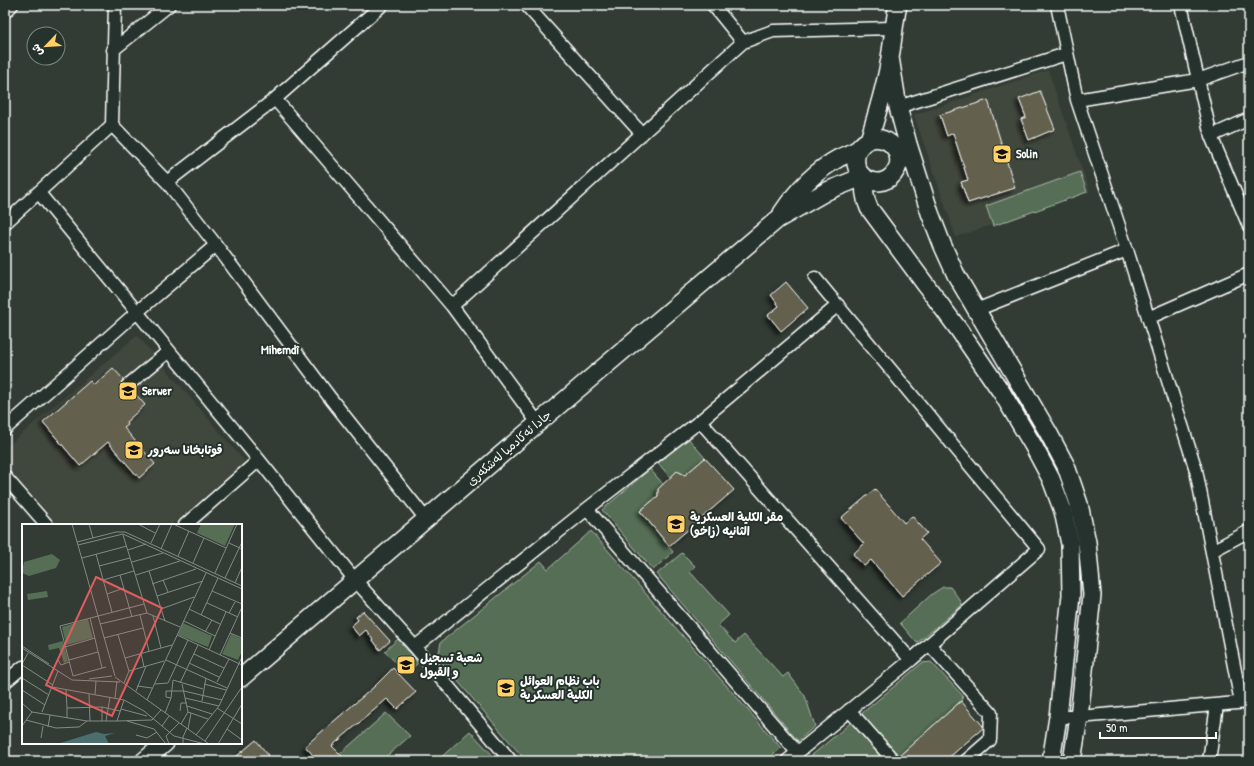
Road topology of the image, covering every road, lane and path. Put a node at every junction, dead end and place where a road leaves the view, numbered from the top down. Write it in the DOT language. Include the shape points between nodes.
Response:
graph roads {
  1 [pos="12,5"];
  2 [pos="114,5"];
  3 [pos="168,5"];
  4 [pos="382,5"];
  5 [pos="527,5"];
  6 [pos="713,5"];
  7 [pos="898,5"];
  8 [pos="1057,5"];
  9 [pos="1181,5"];
  10 [pos="5,12"];
  11 [pos="893,28"];
  12 [pos="743,42"];
  13 [pos="113,50"];
  14 [pos="1066,54"];
  15 [pos="890,57"];
  16 [pos="1249,62"];
  17 [pos="1198,80"];
  18 [pos="275,99"];
  19 [pos="1077,100"];
  20 [pos="898,107"];
  21 [pos="1249,119"];
  22 [pos="112,125"];
  23 [pos="642,134"];
  24 [pos="1211,136"];
  25 [pos="864,144"];
  26 [pos="896,151"];
  27 [pos="863,177"];
  28 [pos="919,180"];
  29 [pos="167,182"];
  30 [pos="39,193"];
  31 [pos="778,219"];
  32 [pos="5,223"];
  33 [pos="1249,226"];
  34 [pos="216,245"];
  35 [pos="1127,250"];
  36 [pos="1249,274"];
  37 [pos="816,278"];
  38 [pos="838,305"];
  39 [pos="452,306"];
  40 [pos="976,310"];
  41 [pos="137,312"];
  42 [pos="1148,318"];
  43 [pos="169,351"];
  44 [pos="128,385"];
  45 [pos="700,421"];
  46 [pos="538,423"];
  47 [pos="5,429"];
  48 [pos="259,460"];
  49 [pos="5,477"];
  50 [pos="586,509"];
  51 [pos="426,519"];
  52 [pos="46,524"];
  53 [pos="186,524"];
  54 [pos="1249,531"];
  55 [pos="1212,551"];
  56 [pos="355,580"];
  57 [pos="929,644"];
  58 [pos="415,647"];
  59 [pos="910,660"];
  60 [pos="22,667"];
  61 [pos="242,677"];
  62 [pos="5,682"];
  63 [pos="1245,702"];
  64 [pos="1217,705"];
  65 [pos="849,710"];
  66 [pos="1079,717"];
  67 [pos="1058,718"];
  68 [pos="164,744"];
  69 [pos="797,752"];
  70 [pos="144,761"];
  71 [pos="512,761"];
  72 [pos="787,761"];
  73 [pos="894,761"];
  74 [pos="966,761"];
  75 [pos="1051,761"];
  76 [pos="1072,761"];
  77 [pos="1209,761"];
  1 -- 10 [label="street"];
  2 -- 13 [label="street"];
  3 -- 13 [label="street"];
  4 -- 18 [label="street"];
  5 -- 23 [label="street"];
  6 -- 12 [label="street"];
  7 -- 11 [label="main road"];
  8 -- 14 [label="street"];
  9 -- 17 [label="street"];
  11 -- 12 [label="street" via="773,32"];
  11 -- 15 [label="main road"];
  12 -- 23 [label="street"];
  13 -- 22 [label="street"];
  14 -- 19 [label="street"];
  14 -- 20 [label="street"];
  15 -- 20 [label="main road"];
  15 -- 25 [label="main road" via="884,85"];
  16 -- 17 [label="street"];
  17 -- 19 [label="street"];
  17 -- 24 [label="street"];
  18 -- 29 [label="street"];
  18 -- 39 [label="street"];
  19 -- 35 [label="street"];
  20 -- 26 [label="main road"];
  20 -- 28 [label="main road"];
  21 -- 24 [label="street"];
  22 -- 29 [label="street"];
  22 -- 30 [label="street"];
  23 -- 39 [label="street"];
  24 -- 33 [label="street"];
  25 -- 26 [label="main road" via="878,138 886,140"];
  25 -- 27 [label="main road" via="856,155 855,162"];
  25 -- 31 [label="main road" via="820,170 804,184"];
  26 -- 27 [label="main road" via="897,170 888,179 877,182"];
  26 -- 28 [label="main road" via="906,171"];
  27 -- 31 [label="main road" via="827,191"];
  27 -- 67 [label="main road" via="865,200 869,208 1002,393 1052,479 1063,511 1070,544 1071,595"];
  28 -- 40 [label="main road" via="948,257"];
  29 -- 34 [label="street"];
  30 -- 32 [label="street"];
  30 -- 41 [label="street"];
  31 -- 46 [label="main road, جادا ئه‌كادميا له‌شكه‌رى"];
  34 -- 41 [label="street"];
  34 -- 51 [label="street" via="331,399"];
  35 -- 40 [label="street"];
  35 -- 42 [label="street"];
  36 -- 42 [label="street"];
  37 -- 38 [label="street"];
  38 -- 45 [label="street"];
  38 -- 57 [label="street" via="1039,549"];
  39 -- 46 [label="street"];
  40 -- 66 [label="main road" via="1048,432 1066,466 1079,504 1088,542 1092,595"];
  41 -- 43 [label="street"];
  41 -- 47 [label="street"];
  42 -- 55 [label="street" via="1196,470"];
  43 -- 44 [label="street"];
  43 -- 48 [label="street"];
  45 -- 50 [label="street"];
  45 -- 59 [label="street"];
  46 -- 51 [label="main road, جادا ئه‌كادميا له‌شكه‌رى"];
  48 -- 53 [label="street"];
  48 -- 56 [label="street"];
  49 -- 52 [label="street"];
  50 -- 58 [label="street"];
  50 -- 69 [label="street"];
  51 -- 56 [label="main road, جادا ئه‌كادميا له‌شكه‌رى"];
  54 -- 55 [label="street"];
  55 -- 63 [label="street"];
  56 -- 58 [label="street"];
  56 -- 61 [label="main road, جادا ئه‌كادميا له‌شكه‌رى"];
  57 -- 59 [label="street"];
  57 -- 74 [label="street" via="991,713 990,740"];
  58 -- 71 [label="street"];
  59 -- 65 [label="street"];
  60 -- 62 [label="street"];
  63 -- 64 [label="street"];
  64 -- 66 [label="street"];
  64 -- 77 [label="street"];
  65 -- 69 [label="street"];
  65 -- 73 [label="street"];
  66 -- 67 [label="street"];
  66 -- 76 [label="main road"];
  67 -- 75 [label="main road"];
  68 -- 70 [label="main road"];
  69 -- 72 [label="street"];
}
